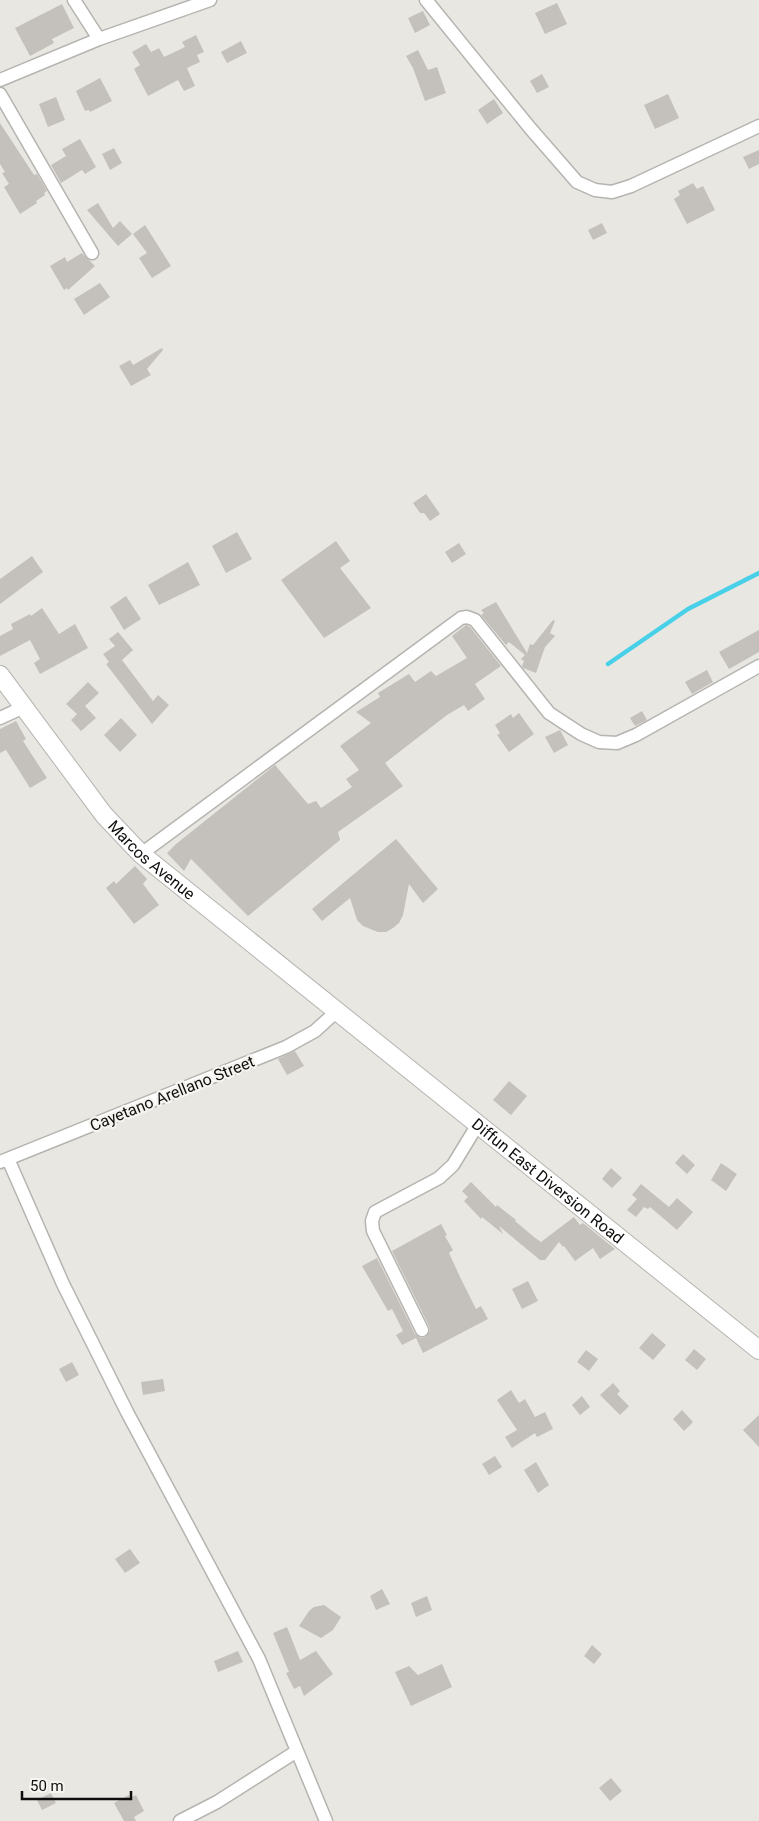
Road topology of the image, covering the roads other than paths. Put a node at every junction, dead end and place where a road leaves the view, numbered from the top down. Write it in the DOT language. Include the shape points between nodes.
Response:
graph roads {
  1 [pos="74,0"];
  2 [pos="210,0"];
  3 [pos="426,0"];
  4 [pos="99,39"];
  5 [pos="0,80"];
  6 [pos="0,94"];
  7 [pos="759,126"];
  8 [pos="92,253"];
  9 [pos="759,666"];
  10 [pos="0,675"];
  11 [pos="24,707"];
  12 [pos="0,718"];
  13 [pos="141,854"];
  14 [pos="337,1011"];
  15 [pos="478,1124"];
  16 [pos="4,1160"];
  17 [pos="422,1330"];
  18 [pos="759,1350"];
  19 [pos="297,1751"];
  20 [pos="180,1821"];
  21 [pos="326,1821"];
  1 -- 4 [label="street"];
  2 -- 4 [label="street"];
  3 -- 7 [label="street" via="578,182 595,190 612,192 631,186"];
  4 -- 5 [label="street"];
  6 -- 8 [label="street"];
  9 -- 13 [label="street" via="636,736 617,743 599,742 549,714 475,620 461,618"];
  10 -- 11 [label="main road, Marcos Avenue"];
  11 -- 12 [label="street"];
  11 -- 13 [label="main road, Marcos Avenue" via="104,815"];
  13 -- 14 [label="main road, Marcos Avenue"];
  14 -- 15 [label="main road, Diffun East Diversion Road"];
  14 -- 16 [label="street, Cayetano Arellano Street" via="315,1031 286,1047"];
  15 -- 17 [label="street" via="453,1165 439,1178 375,1212 372,1221 373,1231"];
  15 -- 18 [label="main road, Diffun East Diversion Road"];
  16 -- 19 [label="street" via="127,1412 260,1659"];
  19 -- 20 [label="street" via="217,1802"];
  19 -- 21 [label="street"];
}
